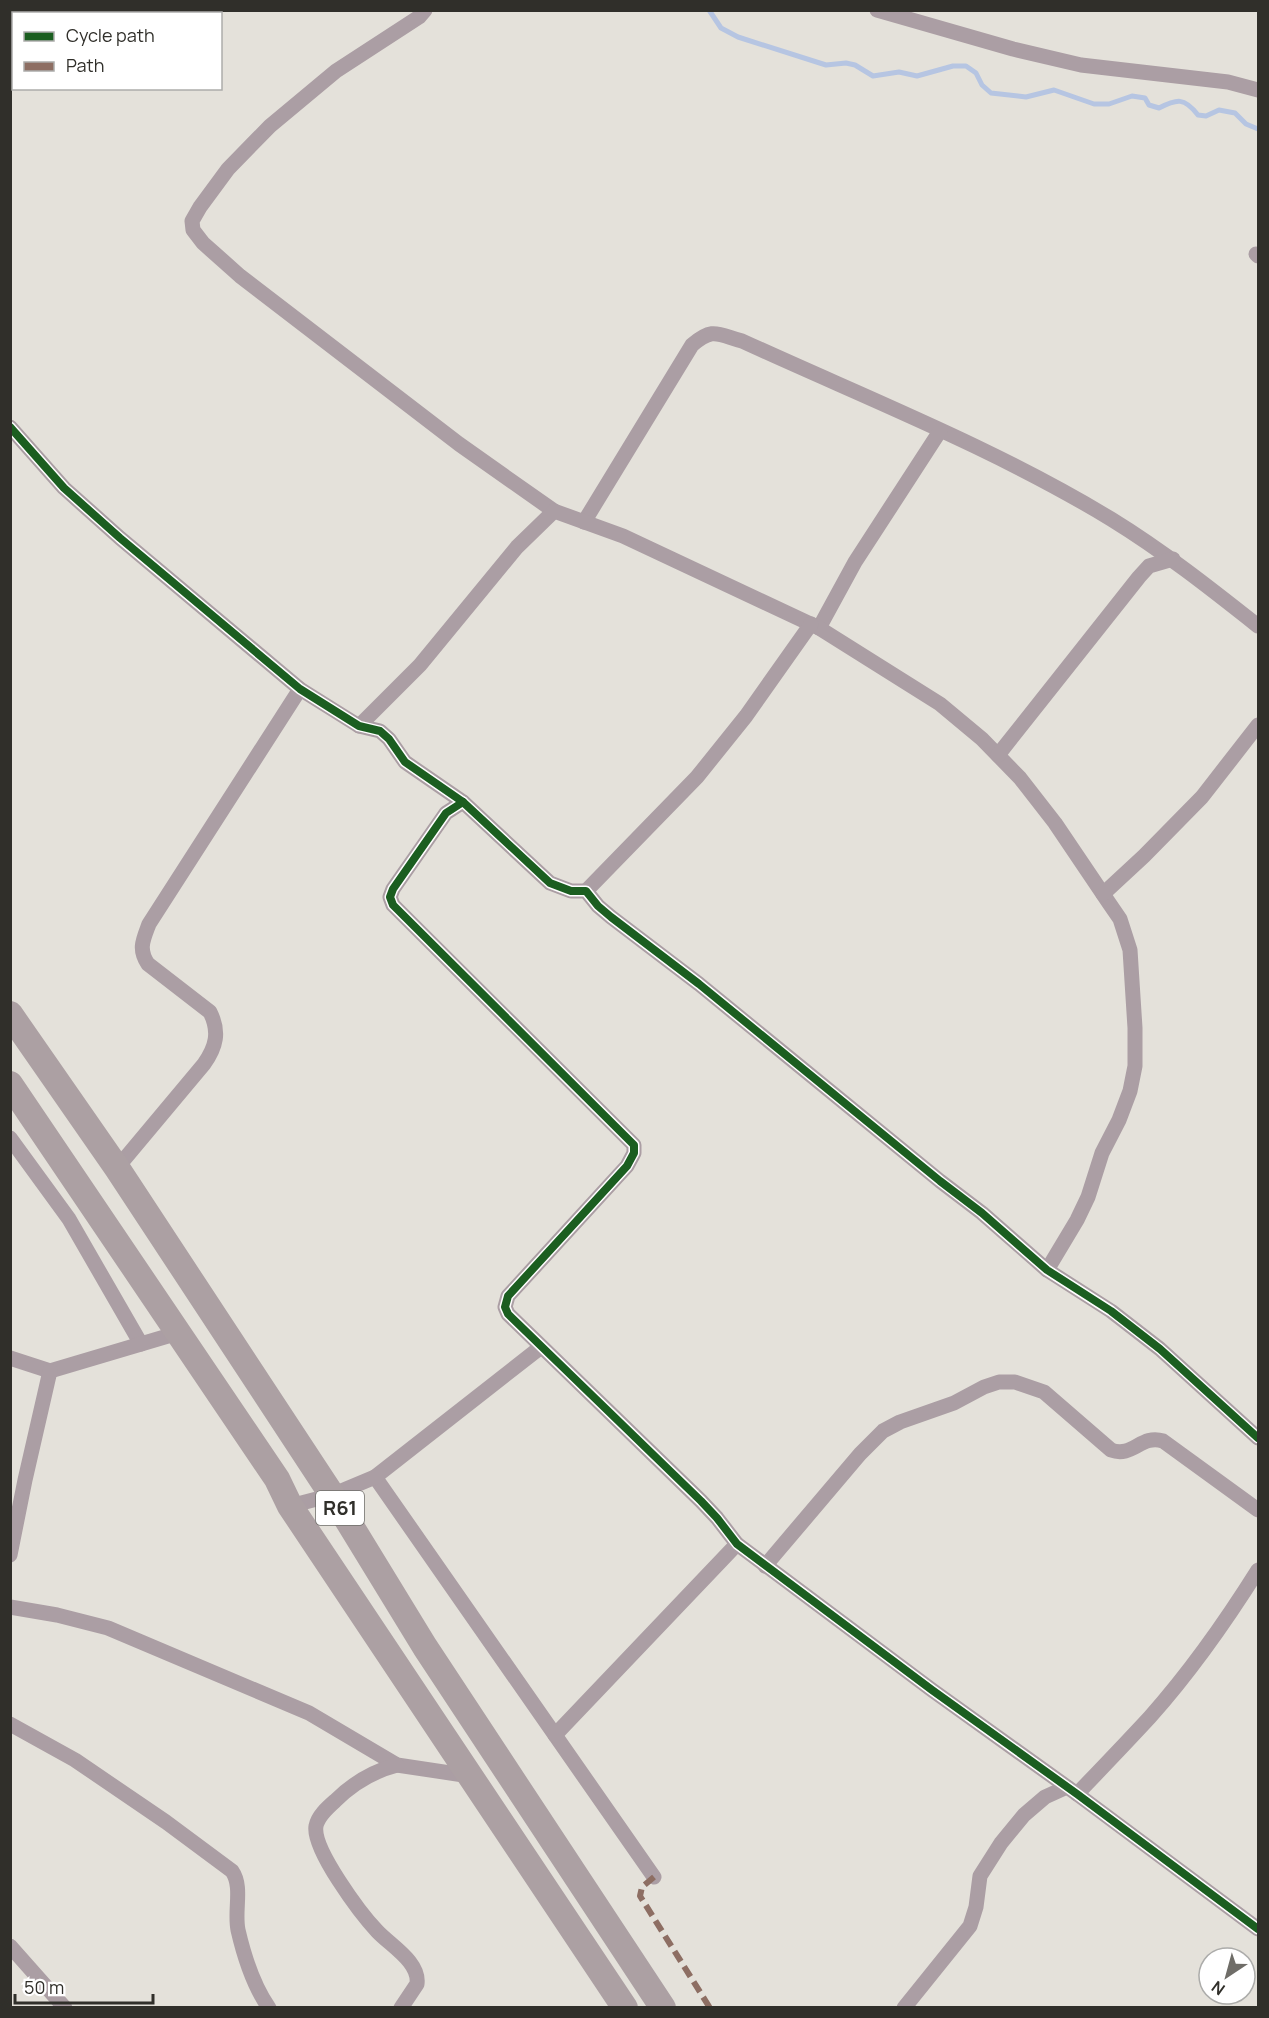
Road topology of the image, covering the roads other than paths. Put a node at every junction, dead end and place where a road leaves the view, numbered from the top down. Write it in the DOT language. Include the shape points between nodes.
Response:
graph roads {
  1 [pos="426,10"];
  2 [pos="877,10"];
  3 [pos="1258,90"];
  4 [pos="10,427"];
  5 [pos="940,431"];
  6 [pos="554,511"];
  7 [pos="584,522"];
  8 [pos="1173,559"];
  9 [pos="815,626"];
  10 [pos="1258,626"];
  11 [pos="300,688"];
  12 [pos="1258,724"];
  13 [pos="359,726"];
  14 [pos="998,755"];
  15 [pos="463,802"];
  16 [pos="586,891"];
  17 [pos="1103,894"];
  18 [pos="10,1014"];
  19 [pos="10,1084"];
  20 [pos="10,1138"];
  21 [pos="117,1168"];
  22 [pos="1047,1270"];
  23 [pos="178,1333"];
  24 [pos="141,1344"];
  25 [pos="541,1347"];
  26 [pos="10,1358"];
  27 [pos="50,1371"];
  28 [pos="1256,1430"];
  29 [pos="375,1477"];
  30 [pos="18,1479"];
  31 [pos="332,1495"];
  32 [pos="290,1506"];
  33 [pos="1258,1510"];
  34 [pos="737,1544"];
  35 [pos="10,1556"];
  36 [pos="765,1566"];
  37 [pos="1258,1570"];
  38 [pos="10,1607"];
  39 [pos="10,1725"];
  40 [pos="555,1735"];
  41 [pos="398,1765"];
  42 [pos="470,1776"];
  43 [pos="1072,1790"];
  44 [pos="654,1877"];
  45 [pos="1258,1929"];
  46 [pos="10,1946"];
  47 [pos="65,2007"];
  48 [pos="268,2007"];
  49 [pos="400,2007"];
  50 [pos="625,2007"];
  51 [pos="663,2007"];
  52 [pos="904,2007"];
  1 -- 6 [label="street" via="336,71 270,126 228,169 200,207 192,221 193,230 240,276 459,444"];
  2 -- 3 [label="street" via="1081,65 1228,82"];
  4 -- 11 [label="street" via="72,495"];
  5 -- 7 [label="street" via="742,341 704,334 692,345"];
  5 -- 8 [label="street" via="1020,468"];
  5 -- 9 [label="street"];
  6 -- 7 [label="street"];
  6 -- 13 [label="street" via="517,547 420,665"];
  7 -- 9 [label="street" via="623,536"];
  8 -- 10 [label="street"];
  8 -- 14 [label="street" via="1149,566 1139,577"];
  9 -- 14 [label="street" via="940,704"];
  9 -- 16 [label="street" via="697,777"];
  11 -- 13 [label="street"];
  11 -- 21 [label="street" via="149,924 141,944 142,956 148,964 210,1012 216,1037 204,1064"];
  12 -- 17 [label="street" via="1202,797"];
  13 -- 15 [label="street" via="380,731 405,762"];
  14 -- 17 [label="street" via="1020,777"];
  15 -- 16 [label="street" via="550,884"];
  15 -- 25 [label="street" via="446,813 393,889 393,905 634,1145 627,1166 508,1296 508,1314"];
  16 -- 22 [label="street" via="611,917 982,1213"];
  17 -- 22 [label="street" via="1120,919 1130,950 1135,1066 1130,1091 1102,1153 1088,1197"];
  18 -- 21 [label="main road, R61"];
  19 -- 23 [label="main road, R61"];
  20 -- 24 [label="street" via="69,1219"];
  21 -- 31 [label="main road, R61"];
  22 -- 28 [label="street" via="1111,1311"];
  23 -- 24 [label="street"];
  23 -- 32 [label="main road, R61" via="277,1479"];
  24 -- 27 [label="street"];
  25 -- 29 [label="street"];
  25 -- 34 [label="street" via="701,1501"];
  26 -- 27 [label="street"];
  27 -- 30 [label="street"];
  29 -- 31 [label="street"];
  29 -- 40 [label="street"];
  30 -- 35 [label="street"];
  31 -- 32 [label="street"];
  31 -- 51 [label="main road, R61" via="424,1647"];
  32 -- 42 [label="main road, R61"];
  33 -- 36 [label="street" via="1163,1441 1155,1438 1119,1453 1044,1392 1016,1382 999,1382 883,1431"];
  34 -- 36 [label="street"];
  34 -- 40 [label="street"];
  36 -- 43 [label="street"];
  37 -- 43 [label="street" via="1232,1611 1150,1717"];
  38 -- 41 [label="street" via="108,1628 309,1713"];
  39 -- 48 [label="street" via="75,1760 232,1871 238,1885 238,1928 250,1971"];
  40 -- 44 [label="street"];
  41 -- 42 [label="street"];
  41 -- 49 [label="street" via="362,1779 323,1812 316,1827 324,1858 352,1898 376,1930 415,1968 417,1984"];
  42 -- 50 [label="main road, R61"];
  43 -- 45 [label="street"];
  43 -- 52 [label="street" via="1045,1797 1001,1843 980,1876 970,1926"];
  46 -- 47 [label="street"];
}
